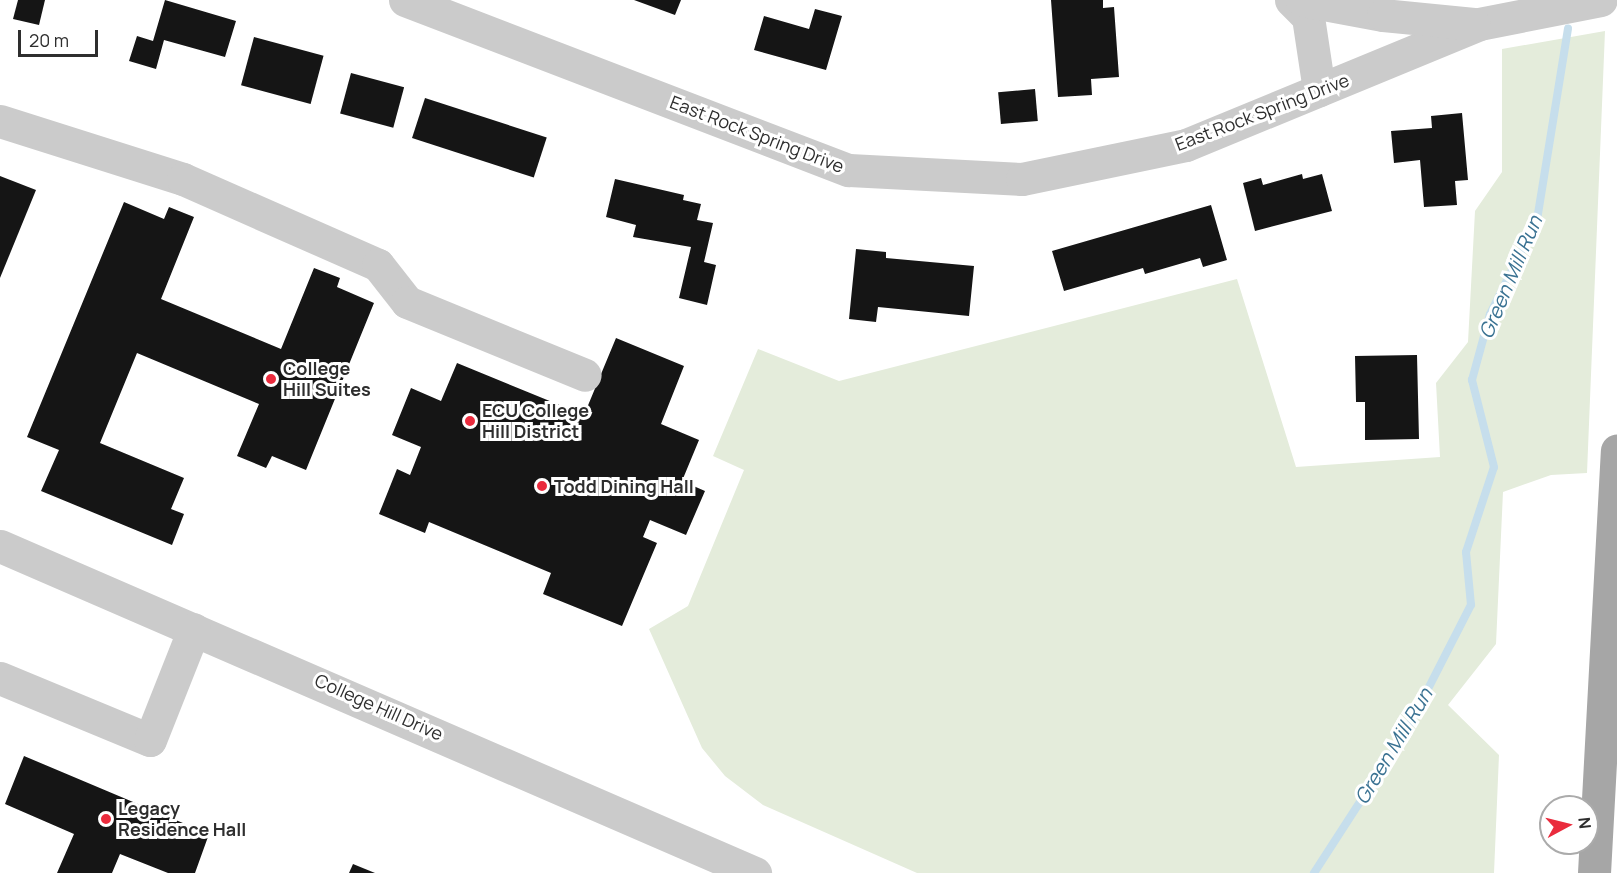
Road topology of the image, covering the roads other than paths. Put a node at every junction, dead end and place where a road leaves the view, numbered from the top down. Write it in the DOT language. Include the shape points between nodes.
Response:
graph roads {
  1 [pos="405,0"];
  2 [pos="1292,0"];
  3 [pos="1302,0"];
  4 [pos="1601,0"];
  5 [pos="1479,24"];
  6 [pos="1319,90"];
  7 [pos="0,122"];
  8 [pos="585,375"];
  9 [pos="1617,451"];
  10 [pos="0,546"];
  11 [pos="194,629"];
  12 [pos="2,686"];
  13 [pos="755,873"];
  14 [pos="1594,873"];
  1 -- 6 [label="street, East Rock Spring Drive" via="849,170 1022,179 1186,145"];
  2 -- 6 [label="street" via="1308,17"];
  3 -- 5 [label="street" via="1383,15"];
  4 -- 5 [label="street, East Rock Spring Drive"];
  5 -- 6 [label="street, East Rock Spring Drive"];
  7 -- 8 [label="street" via="194,184 378,265 407,302"];
  9 -- 14 [label="main road"];
  10 -- 11 [label="street, College Hill Drive"];
  11 -- 12 [label="street" via="150,740"];
  11 -- 13 [label="street, College Hill Drive"];
}
